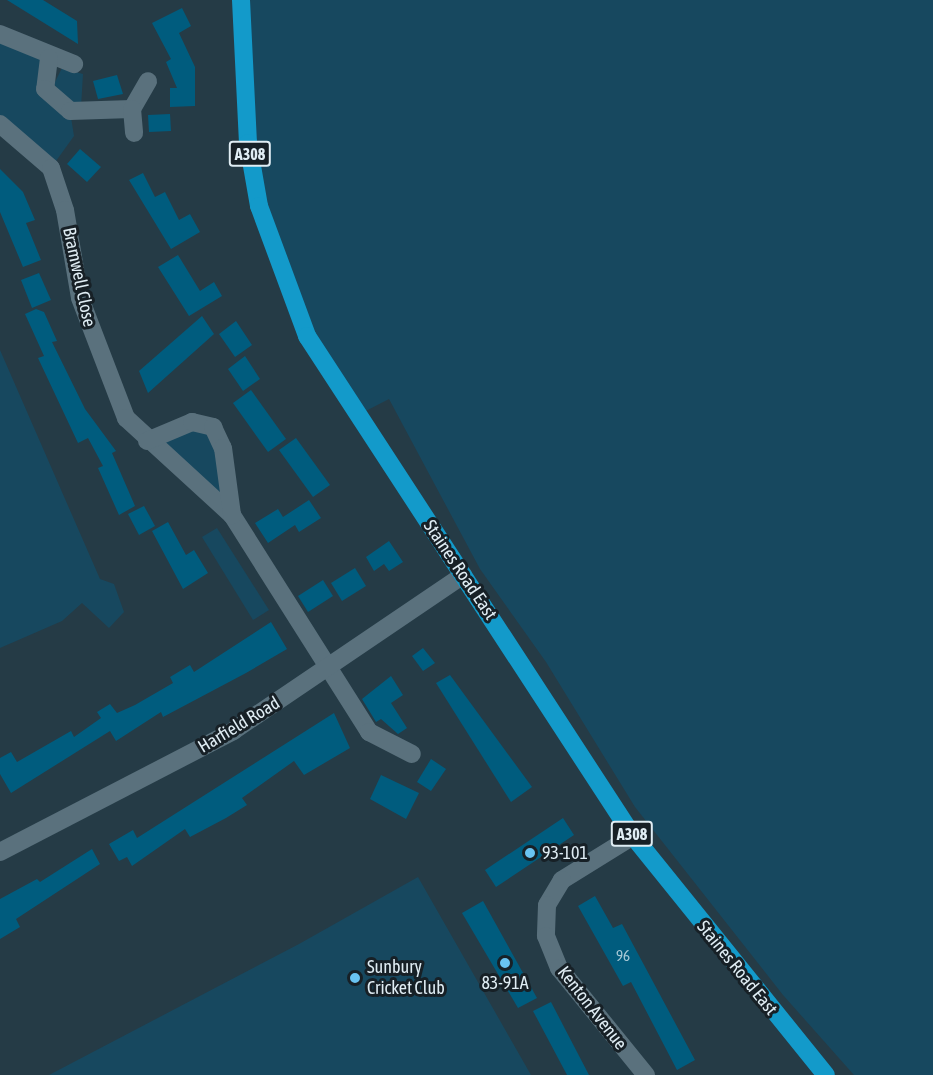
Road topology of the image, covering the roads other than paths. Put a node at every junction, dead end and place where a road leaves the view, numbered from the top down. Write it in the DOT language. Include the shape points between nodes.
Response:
graph roads {
  1 [pos="241,0"];
  2 [pos="0,34"];
  3 [pos="49,58"];
  4 [pos="74,63"];
  5 [pos="148,81"];
  6 [pos="132,109"];
  7 [pos="0,124"];
  8 [pos="134,133"];
  9 [pos="147,441"];
  10 [pos="232,515"];
  11 [pos="464,575"];
  12 [pos="329,670"];
  13 [pos="412,754"];
  14 [pos="633,837"];
  15 [pos="0,852"];
  16 [pos="646,1075"];
  17 [pos="826,1075"];
  1 -- 11 [label="highway, Staines Road East / A308" via="254,174 292,303 325,368"];
  2 -- 3 [label="street"];
  3 -- 4 [label="street"];
  3 -- 6 [label="street" via="45,89 70,111"];
  5 -- 6 [label="street"];
  6 -- 8 [label="street"];
  7 -- 9 [label="street, Bramwell Close" via="51,168 99,358 126,418"];
  9 -- 10 [label="street, Bramwell Close"];
  9 -- 10 [label="street, Bramwell Close" via="192,422 213,428 223,448"];
  10 -- 12 [label="street, Bramwell Close"];
  11 -- 12 [label="street, Harfield Road"];
  11 -- 14 [label="highway, Staines Road East / A308"];
  12 -- 13 [label="street, Bramwell Close" via="369,732"];
  12 -- 15 [label="street, Harfield Road" via="232,731"];
  14 -- 16 [label="street, Kenton Avenue" via="562,880 547,905 546,936 559,968"];
  14 -- 17 [label="highway, Staines Road East / A308"];
}
